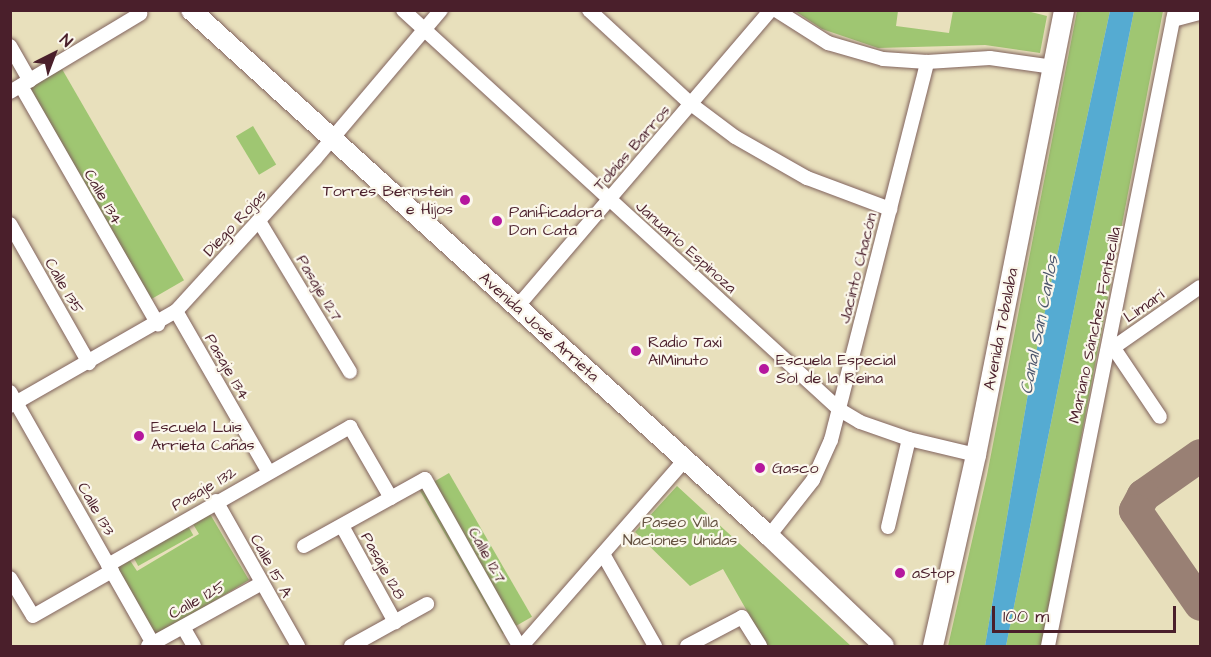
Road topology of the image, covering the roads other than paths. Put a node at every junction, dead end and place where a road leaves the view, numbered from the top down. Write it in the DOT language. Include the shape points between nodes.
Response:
graph roads {
  1 [pos="191,10"];
  2 [pos="403,10"];
  3 [pos="441,10"];
  4 [pos="589,10"];
  5 [pos="774,10"];
  6 [pos="1064,10"];
  7 [pos="1200,13"];
  8 [pos="140,14"];
  9 [pos="1174,15"];
  10 [pos="425,30"];
  11 [pos="10,46"];
  12 [pos="927,62"];
  13 [pos="1053,67"];
  14 [pos="20,86"];
  15 [pos="692,104"];
  16 [pos="332,139"];
  17 [pos="610,199"];
  18 [pos="890,210"];
  19 [pos="259,221"];
  20 [pos="10,224"];
  21 [pos="1199,292"];
  22 [pos="517,307"];
  23 [pos="176,311"];
  24 [pos="158,324"];
  25 [pos="1110,349"];
  26 [pos="89,363"];
  27 [pos="350,372"];
  28 [pos="13,400"];
  29 [pos="840,410"];
  30 [pos="1160,417"];
  31 [pos="909,439"];
  32 [pos="976,455"];
  33 [pos="685,460"];
  34 [pos="268,471"];
  35 [pos="425,479"];
  36 [pos="391,498"];
  37 [pos="216,501"];
  38 [pos="342,526"];
  39 [pos="888,527"];
  40 [pos="768,536"];
  41 [pos="304,546"];
  42 [pos="603,554"];
  43 [pos="110,568"];
  44 [pos="10,578"];
  45 [pos="262,583"];
  46 [pos="427,604"];
  47 [pos="395,622"];
  48 [pos="183,627"];
  49 [pos="151,645"];
  50 [pos="194,646"];
  51 [pos="298,646"];
  52 [pos="351,646"];
  53 [pos="520,646"];
  54 [pos="655,646"];
  55 [pos="687,646"];
  56 [pos="760,646"];
  57 [pos="884,646"];
  58 [pos="933,646"];
  59 [pos="1048,646"];
  1 -- 16 [label="main road, Avenida José Arrieta"];
  2 -- 10 [label="street, Januario Espinoza"];
  3 -- 10 [label="street, Diego Rojas"];
  4 -- 15 [label="street"];
  5 -- 12 [label="street" via="810,34 848,50 883,59"];
  5 -- 15 [label="street, Tobías Barros"];
  6 -- 13 [label="main road, Avenida Tobalaba"];
  7 -- 9 [label="street"];
  8 -- 14 [label="street"];
  9 -- 25 [label="street, Mariano Sánchez Fontecilla"];
  10 -- 16 [label="street, Diego Rojas"];
  10 -- 17 [label="street, Januario Espinoza"];
  11 -- 14 [label="street, Calle 134"];
  12 -- 13 [label="street" via="990,58"];
  12 -- 18 [label="street, Jacinto Chacón"];
  13 -- 32 [label="main road, Avenida Tobalaba"];
  14 -- 24 [label="street, Calle 134"];
  15 -- 17 [label="street, Tobías Barros"];
  15 -- 18 [label="street" via="781,165"];
  16 -- 19 [label="street, Diego Rojas"];
  16 -- 22 [label="main road, Avenida José Arrieta"];
  17 -- 22 [label="street, Tobías Barros"];
  17 -- 29 [label="street, Januario Espinoza"];
  18 -- 29 [label="street, Jacinto Chacón"];
  19 -- 23 [label="street, Diego Rojas"];
  19 -- 27 [label="street, Pasaje 127"];
  20 -- 26 [label="street, Calle 135"];
  21 -- 25 [label="street, Limarí"];
  22 -- 33 [label="main road, Avenida José Arrieta"];
  23 -- 24 [label="street, Diego Rojas"];
  23 -- 34 [label="street, Pasaje 134"];
  24 -- 26 [label="street, Diego Rojas"];
  25 -- 30 [label="street"];
  25 -- 59 [label="street, Mariano Sánchez Fontecilla"];
  26 -- 28 [label="street, Diego Rojas"];
  28 -- 43 [label="street, Calle 133"];
  29 -- 31 [label="street, Januario Espinoza" via="860,422"];
  29 -- 40 [label="street, Jacinto Chacón" via="817,473"];
  31 -- 32 [label="street, Januario Espinoza"];
  31 -- 39 [label="street"];
  32 -- 58 [label="main road, Avenida Tobalaba"];
  33 -- 40 [label="main road, Avenida José Arrieta"];
  33 -- 42 [label="street"];
  34 -- 36 [label="street, Pasaje 132" via="350,427"];
  34 -- 37 [label="street, Pasaje 132"];
  35 -- 36 [label="street, Pasaje 128"];
  35 -- 53 [label="street, Calle 127"];
  36 -- 38 [label="street, Pasaje 128"];
  37 -- 43 [label="street, Pasaje 132"];
  37 -- 45 [label="street, Calle 15 A"];
  38 -- 41 [label="street, Pasaje 128"];
  38 -- 47 [label="street, Pasaje 128"];
  40 -- 57 [label="main road, Avenida José Arrieta"];
  42 -- 53 [label="street"];
  42 -- 54 [label="street"];
  43 -- 44 [label="street, Pasaje 132" via="33,616"];
  43 -- 49 [label="street, Calle 133"];
  45 -- 48 [label="street, Calle 125"];
  45 -- 51 [label="street, Calle 15 A"];
  46 -- 47 [label="street, Pasaje 128"];
  47 -- 52 [label="street, Pasaje 128"];
  48 -- 49 [label="street, Calle 125"];
  48 -- 50 [label="street"];
  55 -- 56 [label="street" via="742,617"];
}
